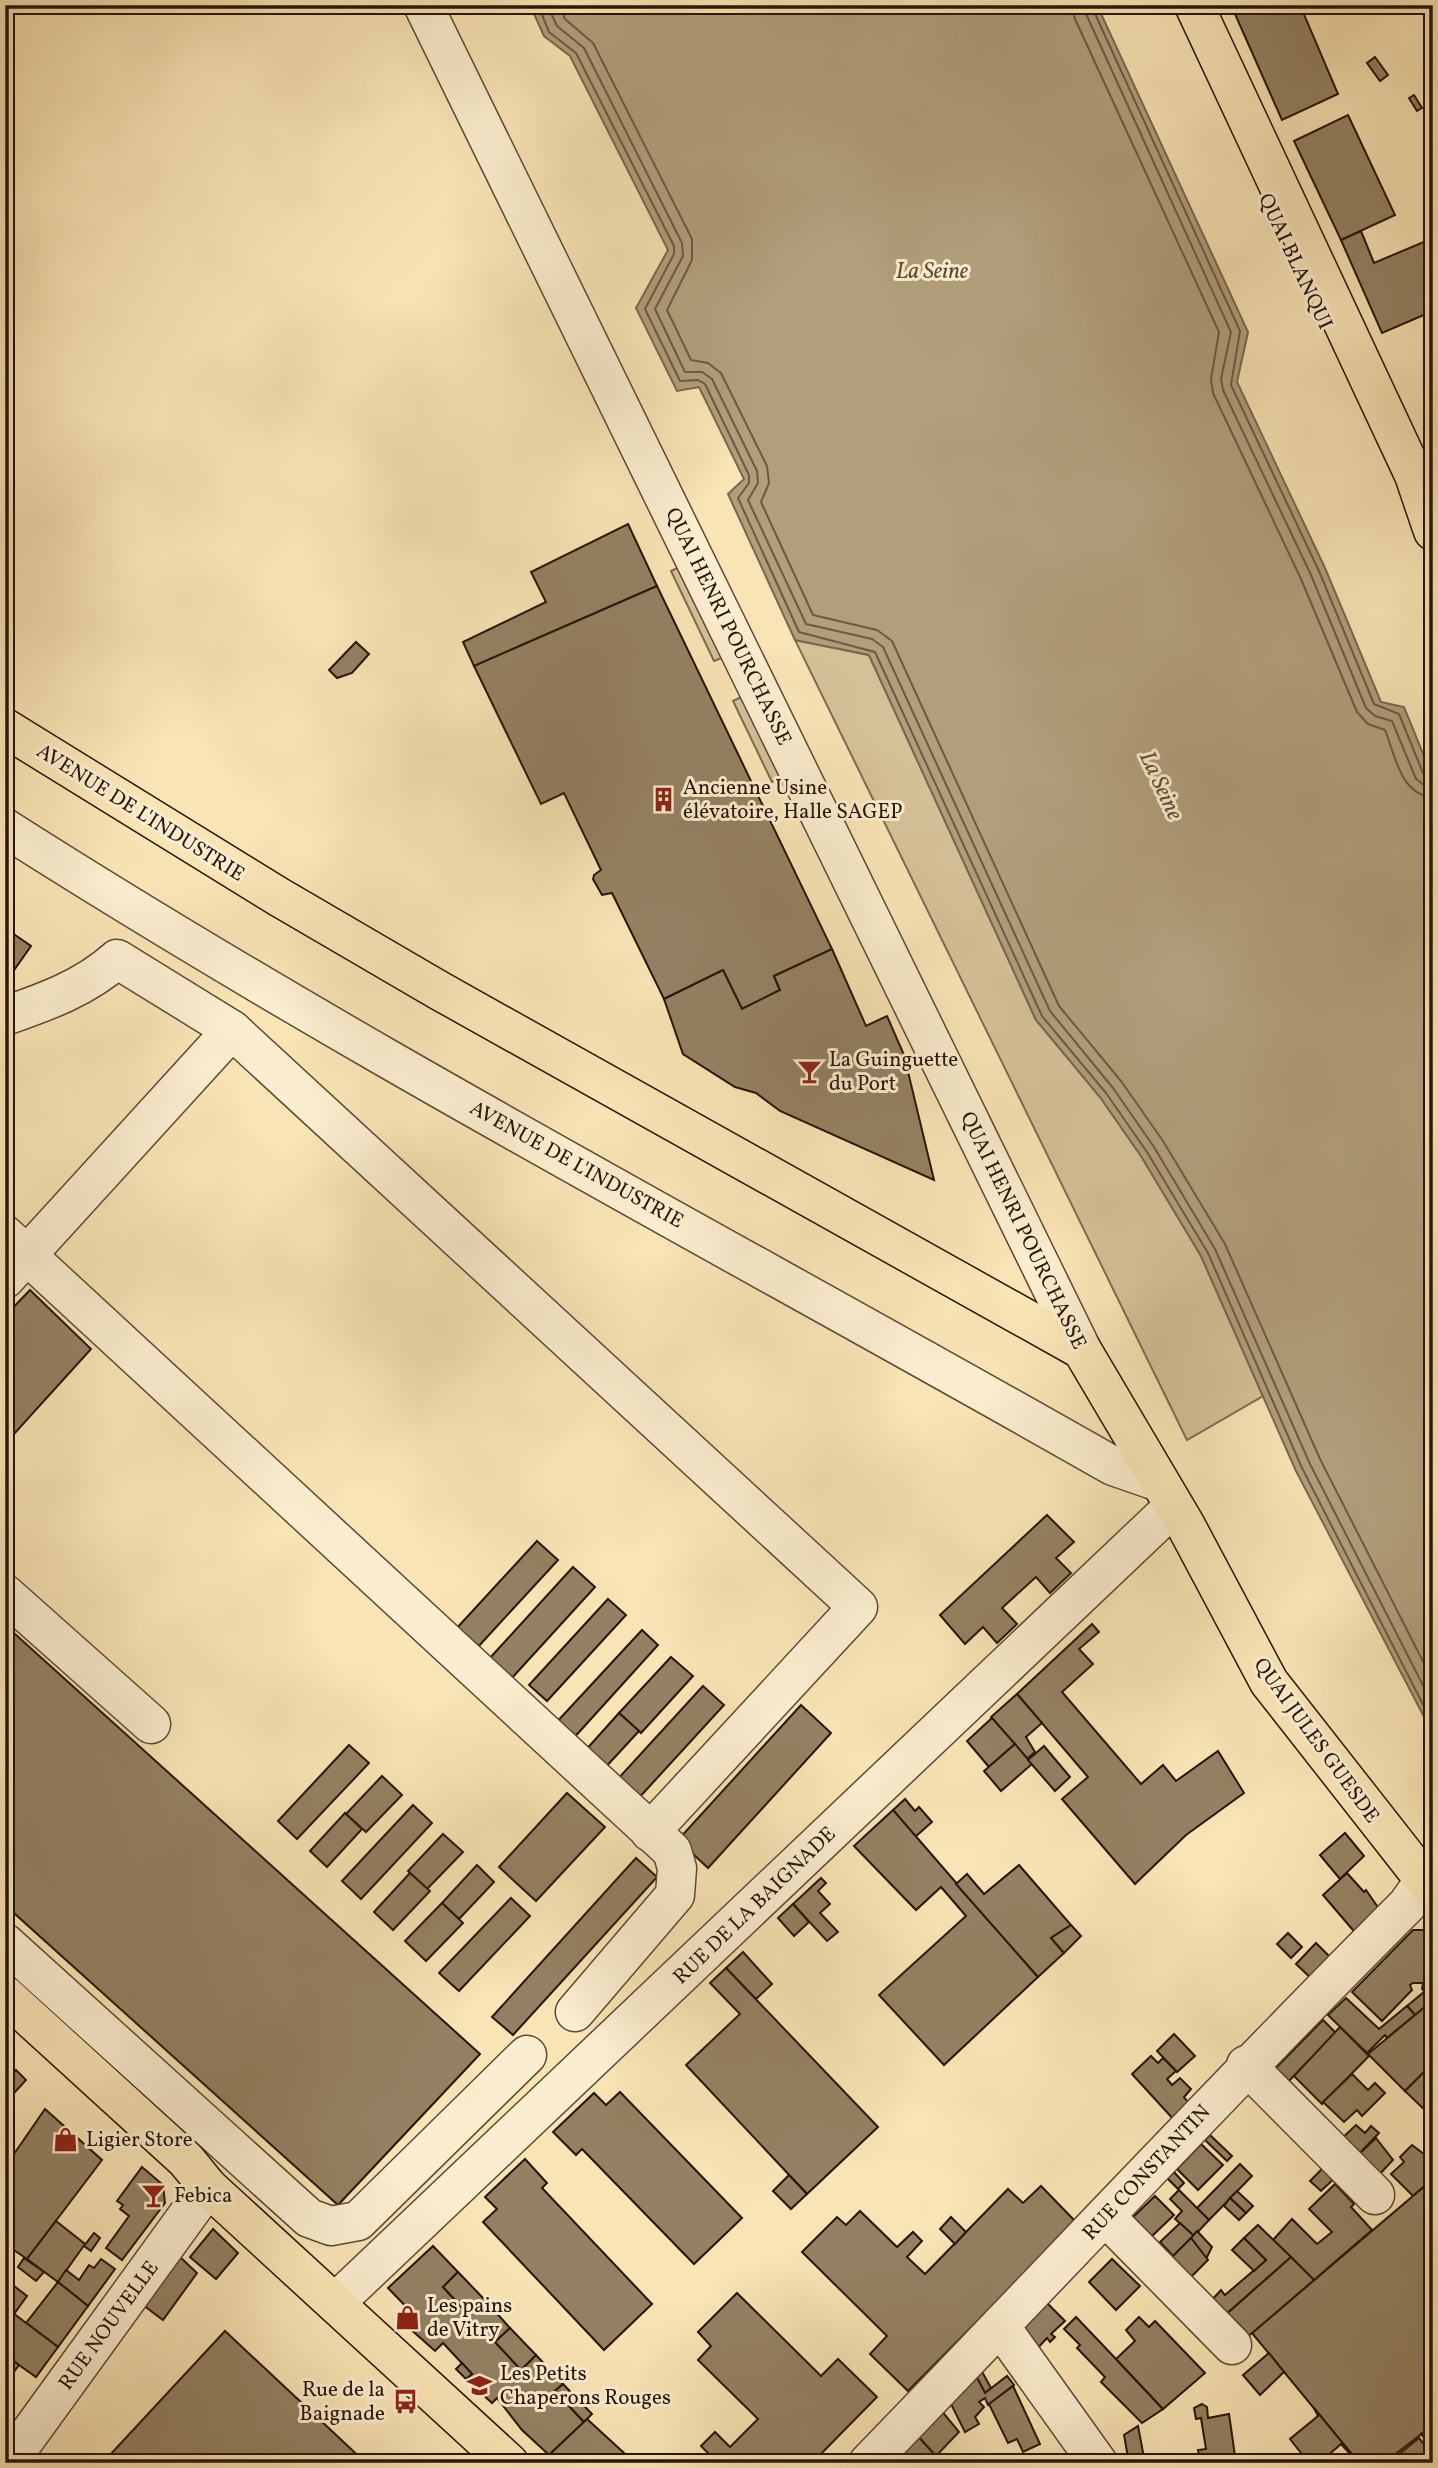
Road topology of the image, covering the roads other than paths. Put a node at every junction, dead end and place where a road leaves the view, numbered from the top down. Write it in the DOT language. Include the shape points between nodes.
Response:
graph roads {
  1 [pos="423,5"];
  2 [pos="1178,5"];
  3 [pos="1194,5"];
  4 [pos="1428,521"];
  5 [pos="5,728"];
  6 [pos="5,828"];
  7 [pos="5,1016"];
  8 [pos="232,1030"];
  9 [pos="12,1257"];
  10 [pos="1082,1350"];
  11 [pos="1166,1494"];
  12 [pos="5,1594"];
  13 [pos="151,1724"];
  14 [pos="650,1832"];
  15 [pos="1428,1886"];
  16 [pos="5,1943"];
  17 [pos="5,1995"];
  18 [pos="575,2012"];
  19 [pos="527,2055"];
  20 [pos="1246,2065"];
  21 [pos="208,2187"];
  22 [pos="1375,2195"];
  23 [pos="1105,2217"];
  24 [pos="335,2303"];
  25 [pos="1000,2326"];
  26 [pos="1232,2346"];
  27 [pos="8,2463"];
  28 [pos="509,2463"];
  29 [pos="868,2463"];
  30 [pos="1098,2463"];
  1 -- 10 [label="street, QUAI HENRI POURCHASSE"];
  2 -- 4 [label="main road, QUAI BLANQUI" via="1373,430 1406,495"];
  3 -- 4 [label="main road, QUAI BLANQUI" via="1414,475"];
  5 -- 10 [label="main road, AVENUE DE L'INDUSTRIE" via="429,984"];
  6 -- 11 [label="street, AVENUE DE L'INDUSTRIE" via="103,891 499,1121"];
  7 -- 8 [label="street" via="62,994 101,974 117,959"];
  8 -- 9 [label="street"];
  8 -- 14 [label="street" via="858,1607"];
  9 -- 14 [label="street"];
  10 -- 11 [label="main road, QUAI HENRI POURCHASSE"];
  11 -- 15 [label="main road, QUAI JULES GUESDE" via="1269,1682"];
  11 -- 24 [label="street, RUE DE LA BAIGNADE"];
  12 -- 13 [label="street"];
  14 -- 18 [label="street" via="672,1851 677,1868 675,1895"];
  15 -- 20 [label="street, RUE CONSTANTIN"];
  16 -- 19 [label="street" via="309,2218 331,2226 358,2221"];
  17 -- 21 [label="main road" via="186,2160"];
  20 -- 22 [label="street"];
  20 -- 23 [label="street, RUE CONSTANTIN"];
  21 -- 24 [label="main road"];
  21 -- 27 [label="street, RUE NOUVELLE"];
  23 -- 25 [label="street, RUE CONSTANTIN"];
  23 -- 26 [label="street"];
  24 -- 28 [label="main road"];
  25 -- 29 [label="street, RUE CONSTANTIN"];
  25 -- 30 [label="street"];
}
